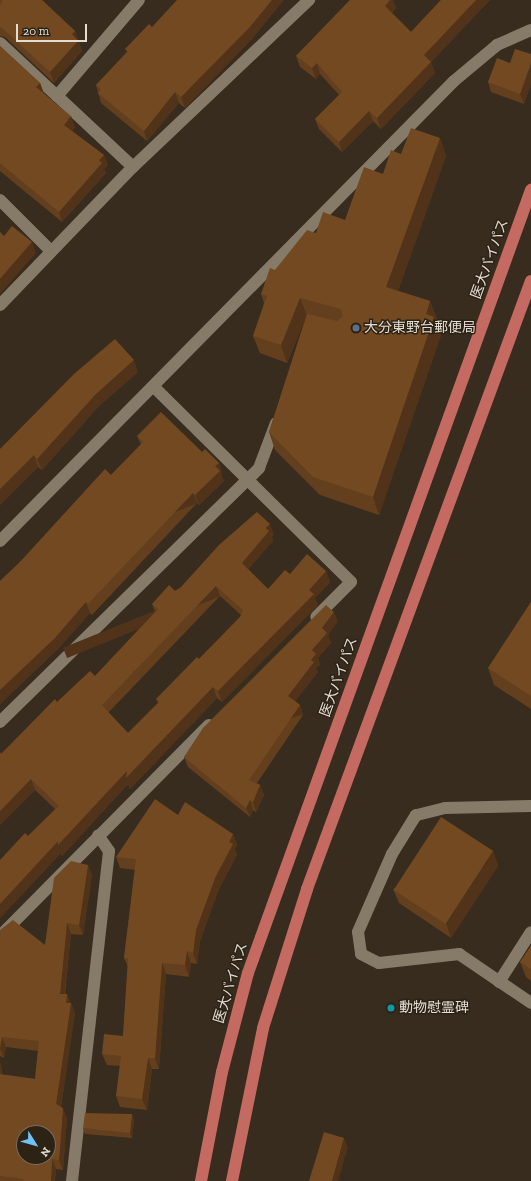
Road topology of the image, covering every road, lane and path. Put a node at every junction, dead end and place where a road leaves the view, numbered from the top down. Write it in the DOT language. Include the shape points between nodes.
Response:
graph roads {
  1 [pos="139,0"];
  2 [pos="309,0"];
  3 [pos="531,30"];
  4 [pos="0,43"];
  5 [pos="57,96"];
  6 [pos="133,167"];
  7 [pos="531,190"];
  8 [pos="0,200"];
  9 [pos="50,250"];
  10 [pos="531,281"];
  11 [pos="0,305"];
  12 [pos="154,387"];
  13 [pos="280,410"];
  14 [pos="246,481"];
  15 [pos="0,541"];
  16 [pos="307,626"];
  17 [pos="219,715"];
  18 [pos="0,722"];
  19 [pos="531,806"];
  20 [pos="98,836"];
  21 [pos="531,932"];
  22 [pos="0,936"];
  23 [pos="499,982"];
  24 [pos="531,1003"];
  25 [pos="72,1181"];
  26 [pos="201,1181"];
  27 [pos="232,1181"];
  1 -- 5 [label="street"];
  2 -- 6 [label="street"];
  3 -- 12 [label="street" via="497,45 454,81"];
  4 -- 5 [label="street"];
  5 -- 6 [label="street"];
  6 -- 9 [label="street"];
  7 -- 26 [label="main road, 医大バイパス" via="248,973 222,1072"];
  8 -- 9 [label="street"];
  9 -- 11 [label="street"];
  10 -- 27 [label="main road" via="307,889 263,1028"];
  12 -- 14 [label="street"];
  12 -- 15 [label="street"];
  13 -- 14 [label="street" via="259,468"];
  14 -- 16 [label="street" via="351,582"];
  14 -- 18 [label="street"];
  17 -- 20 [label="street"];
  19 -- 23 [label="street" via="445,808 416,815 392,854 358,932 361,954 379,963 459,954"];
  20 -- 22 [label="street"];
  20 -- 25 [label="street" via="109,851"];
  21 -- 23 [label="street"];
  23 -- 24 [label="street"];
}
